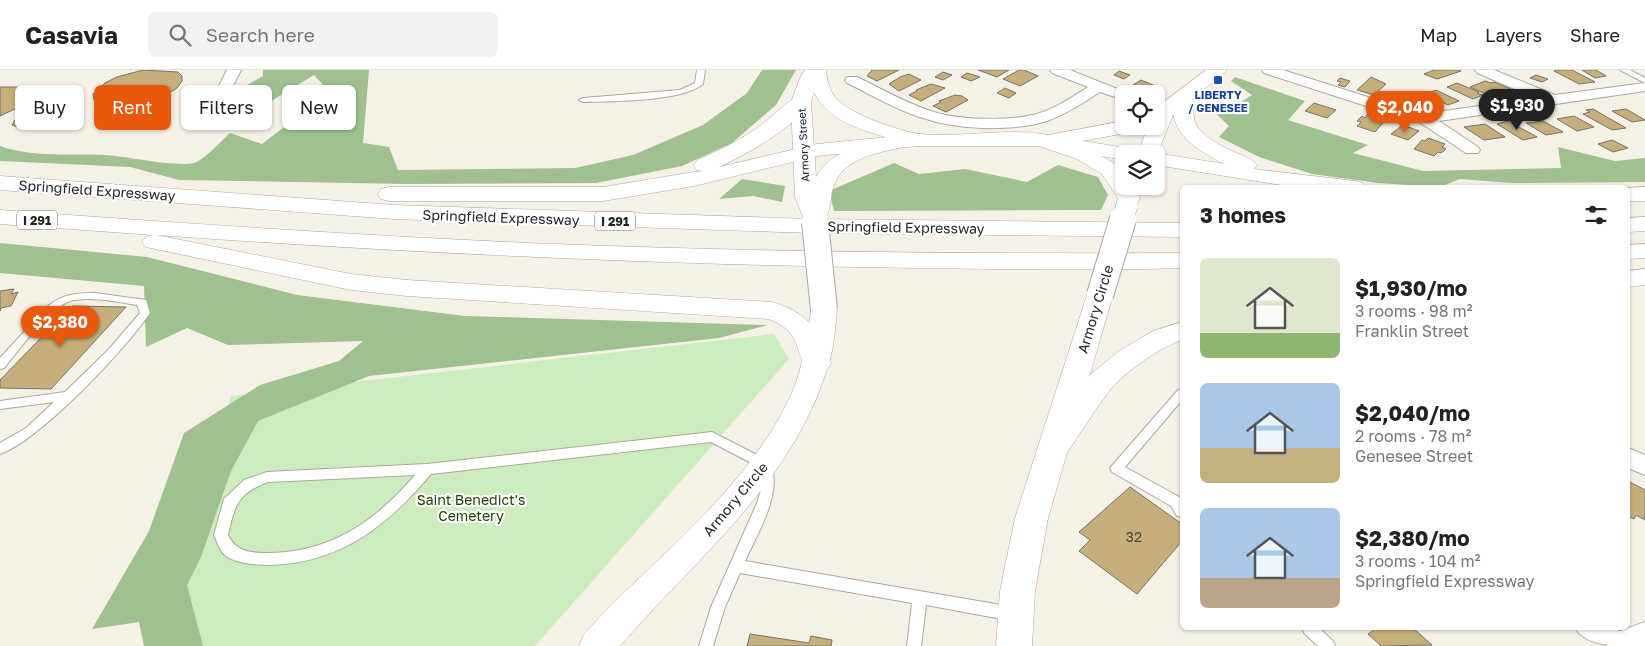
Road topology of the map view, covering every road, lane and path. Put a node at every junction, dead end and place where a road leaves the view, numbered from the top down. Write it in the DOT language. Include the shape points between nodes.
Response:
graph roads {
  1 [pos="234,70"];
  2 [pos="701,70"];
  3 [pos="816,70"];
  4 [pos="1057,70"];
  5 [pos="1218,70"];
  6 [pos="1269,70"];
  7 [pos="1482,70"];
  8 [pos="1624,70"];
  9 [pos="852,80"];
  10 [pos="1645,81"];
  11 [pos="226,85"];
  12 [pos="1098,87"];
  13 [pos="1645,87"];
  14 [pos="1115,93"];
  15 [pos="1183,97"];
  16 [pos="583,100"];
  17 [pos="1553,100"];
  18 [pos="801,102"];
  19 [pos="1165,108"];
  20 [pos="1422,116"];
  21 [pos="1115,129"];
  22 [pos="913,140"];
  23 [pos="1045,141"];
  24 [pos="1472,150"];
  25 [pos="1115,152"];
  26 [pos="803,153"];
  27 [pos="1165,160"];
  28 [pos="1303,182"];
  29 [pos="0,183"];
  30 [pos="1329,185"];
  31 [pos="48,186"];
  32 [pos="644,187"];
  33 [pos="1630,194"];
  34 [pos="1645,194"];
  35 [pos="1131,196"];
  36 [pos="814,208"];
  37 [pos="0,217"];
  38 [pos="75,223"];
  39 [pos="1630,224"];
  40 [pos="1645,224"];
  41 [pos="1180,230"];
  42 [pos="1645,251"];
  43 [pos="1630,252"];
  44 [pos="1180,261"];
  45 [pos="1645,277"];
  46 [pos="1630,279"];
  47 [pos="1180,332"];
  48 [pos="817,363"];
  49 [pos="0,366"];
  50 [pos="68,396"];
  51 [pos="1180,396"];
  52 [pos="0,405"];
  53 [pos="0,449"];
  54 [pos="1051,452"];
  55 [pos="1630,458"];
  56 [pos="765,464"];
  57 [pos="1645,466"];
  58 [pos="427,469"];
  59 [pos="1180,509"];
  60 [pos="738,566"];
  61 [pos="920,597"];
  62 [pos="1014,630"];
  63 [pos="1311,630"];
  64 [pos="1593,630"];
  65 [pos="1645,639"];
  66 [pos="604,640"];
  67 [pos="706,646"];
  68 [pos="914,646"];
  69 [pos="1328,646"];
  70 [pos="1621,646"];
  71 [pos="1625,646"];
  1 -- 11 [label="street"];
  2 -- 16 [label="lane" via="699,84 682,92"];
  3 -- 18 [label="main road, Armory Street" via="809,78"];
  3 -- 22 [label="main road, Armory Street" via="827,100 836,109 866,125"];
  4 -- 12 [label="street"];
  5 -- 15 [label="main road"];
  6 -- 20 [label="street" via="1396,111"];
  7 -- 17 [label="street"];
  8 -- 10 [label="lane"];
  9 -- 12 [label="street" via="914,110 953,121 979,122 1042,117"];
  12 -- 14 [label="street"];
  13 -- 17 [label="street"];
  15 -- 19 [label="main road"];
  15 -- 28 [label="main road" via="1184,122 1198,139 1219,154"];
  17 -- 20 [label="street" via="1437,117"];
  18 -- 26 [label="main road, Armory Street"];
  18 -- 32 [label="main road" via="749,144 684,174"];
  20 -- 24 [label="street"];
  21 -- 23 [label="main road"];
  22 -- 23 [label="main road, Armory Circle"];
  22 -- 26 [label="main road"];
  22 -- 36 [label="main road, Armory Circle" via="861,151 841,161 825,177"];
  23 -- 25 [label="main road"];
  23 -- 35 [label="main road, Armory Circle" via="1104,164"];
  26 -- 32 [label="main road" via="694,179"];
  26 -- 36 [label="main road, Armory Street"];
  27 -- 28 [label="main road"];
  28 -- 30 [label="main road"];
  29 -- 31 [label="main road, Springfield Expressway / I 291"];
  31 -- 32 [label="main road" via="471,195 604,194"];
  31 -- 41 [label="main road, Springfield Expressway / I 291" via="331,208 566,219"];
  33 -- 34 [label="main road"];
  35 -- 54 [label="main road, Armory Circle, bridge"];
  36 -- 48 [label="main road, Armory Circle, bridge" via="824,310"];
  37 -- 38 [label="main road, I 291"];
  38 -- 44 [label="main road, I 291" via="608,254 878,260"];
  38 -- 48 [label="main road" via="351,282 456,292 772,311 786,316 803,329"];
  39 -- 40 [label="main road"];
  42 -- 43 [label="main road"];
  45 -- 46 [label="main road"];
  47 -- 54 [label="main road" via="1162,337 1101,381"];
  48 -- 56 [label="main road, Armory Circle" via="797,412"];
  49 -- 50 [label="lane" via="52,306 68,298 120,298 142,302 145,313 113,352"];
  50 -- 52 [label="lane"];
  50 -- 53 [label="lane" via="30,431"];
  51 -- 59 [label="lane" via="1116,468 1176,502"];
  54 -- 62 [label="main road, Armory Circle" via="1027,535"];
  55 -- 57 [label="street"];
  56 -- 58 [label="lane" via="712,436"];
  56 -- 60 [label="lane" via="769,483 764,504"];
  56 -- 66 [label="main road, Armory Circle" via="721,518"];
  58 -- 58 [label="lane" via="267,476 249,484 229,503 220,535 228,549 247,558 273,560 330,550 372,526"];
  60 -- 61 [label="lane"];
  60 -- 67 [label="lane" via="718,607"];
  61 -- 62 [label="lane"];
  61 -- 68 [label="lane"];
  63 -- 69 [label="lane"];
  64 -- 70 [label="street"];
  65 -- 71 [label="main road"];
}
